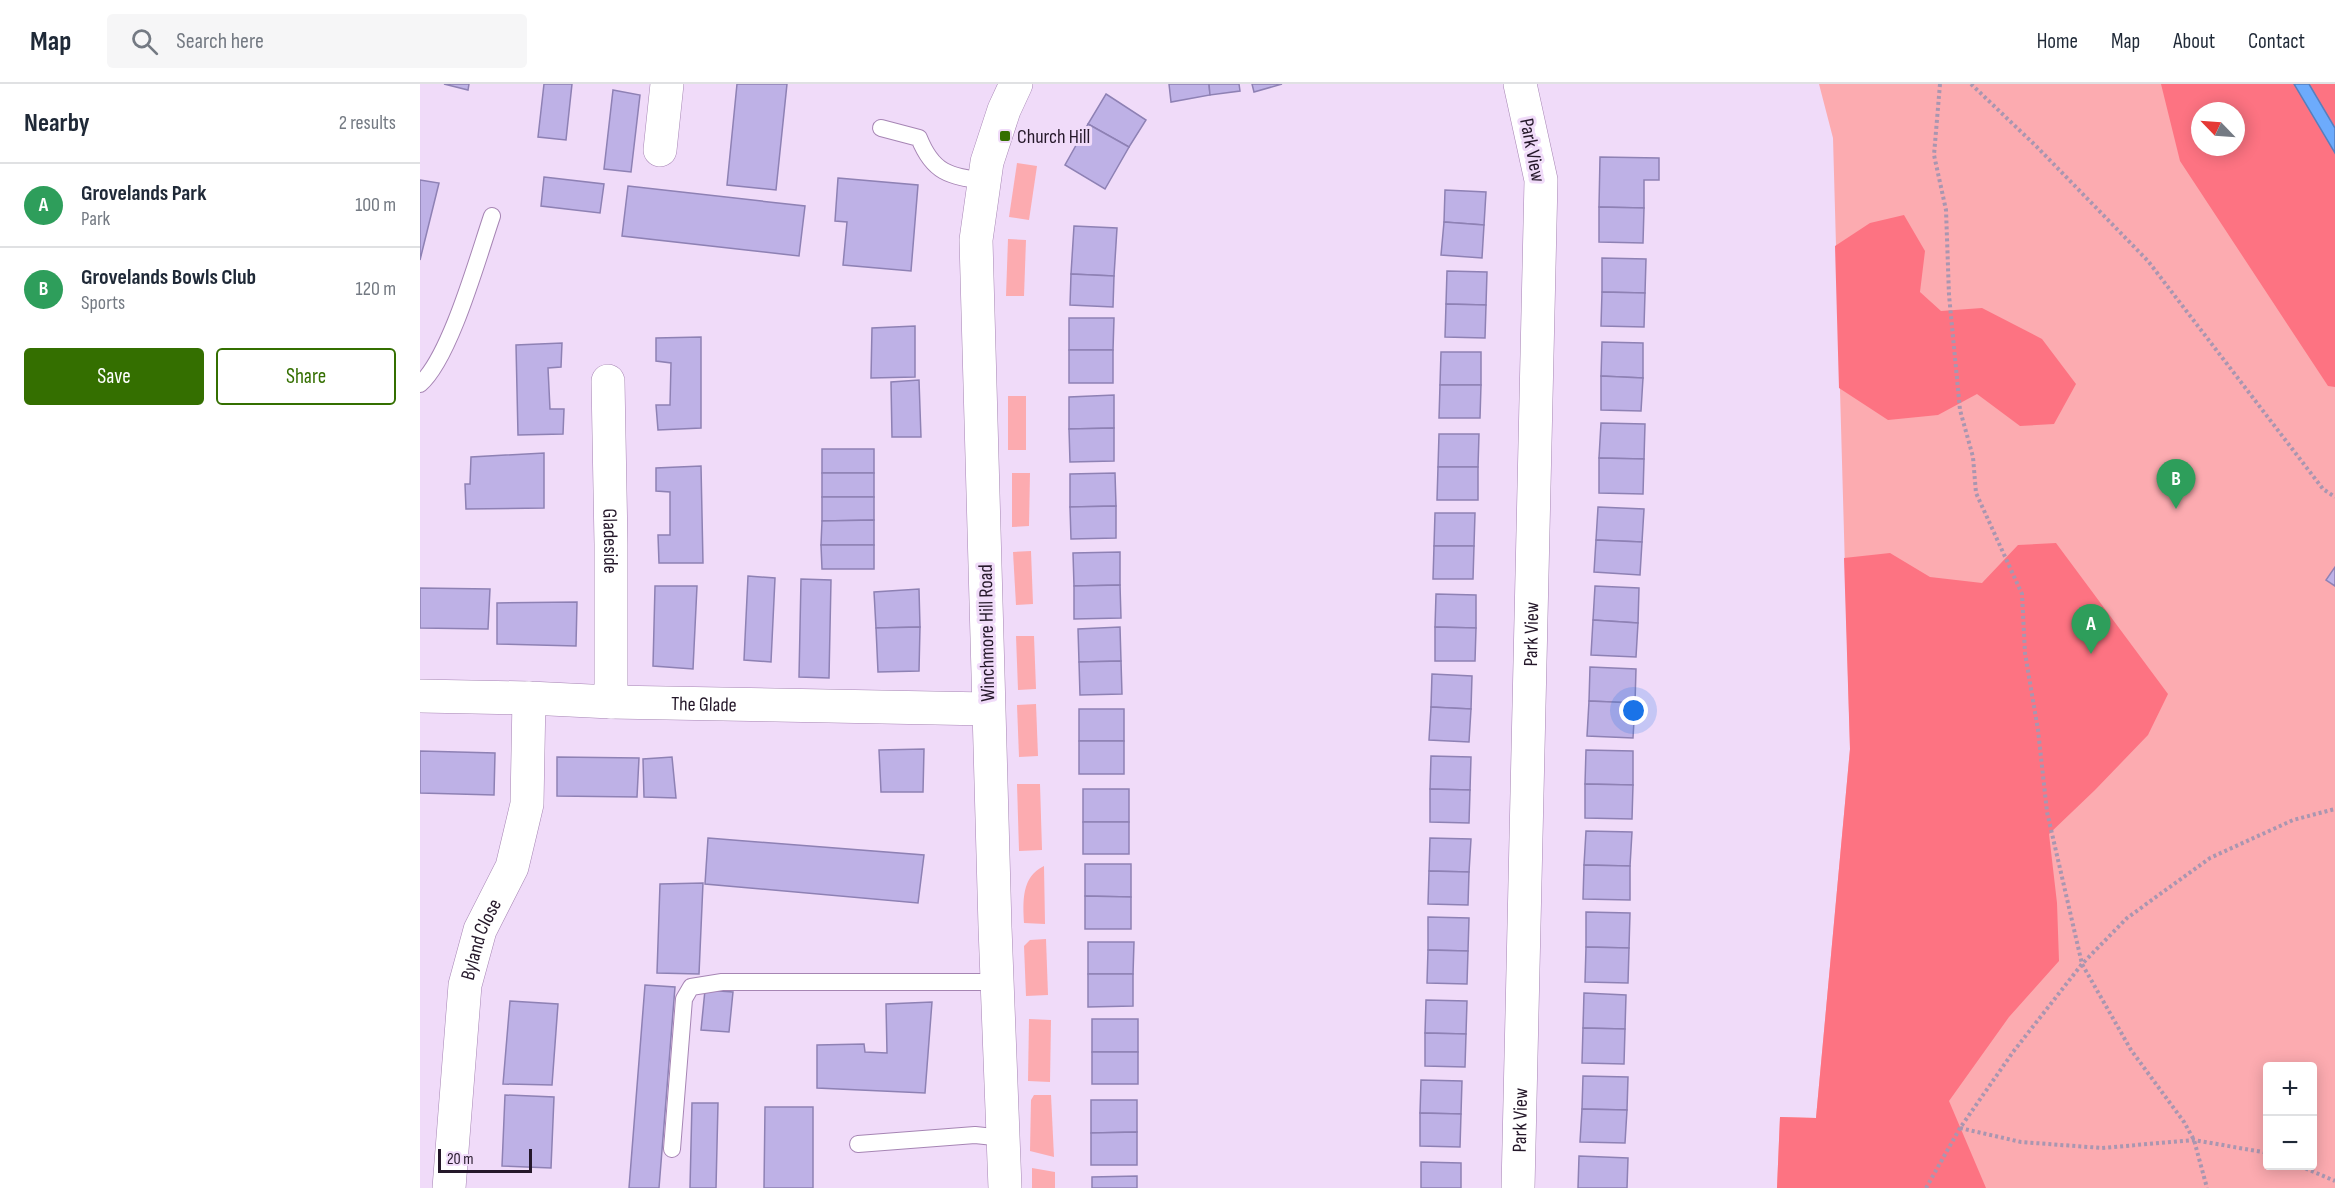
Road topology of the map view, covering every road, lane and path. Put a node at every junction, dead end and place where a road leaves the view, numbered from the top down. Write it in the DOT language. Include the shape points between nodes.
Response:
graph roads {
  1 [pos="667,84"];
  2 [pos="1016,84"];
  3 [pos="1520,84"];
  4 [pos="1940,84"];
  5 [pos="1971,84"];
  6 [pos="881,128"];
  7 [pos="660,150"];
  8 [pos="984,181"];
  9 [pos="492,216"];
  10 [pos="608,381"];
  11 [pos="420,384"];
  12 [pos="2335,496"];
  13 [pos="420,696"];
  14 [pos="529,698"];
  15 [pos="611,702"];
  16 [pos="988,709"];
  17 [pos="2335,808"];
  18 [pos="2082,964"];
  19 [pos="997,982"];
  20 [pos="1960,1128"];
  21 [pos="1004,1138"];
  22 [pos="2194,1140"];
  23 [pos="858,1144"];
  24 [pos="672,1149"];
  25 [pos="2263,1152"];
  26 [pos="2309,1170"];
  27 [pos="2335,1181"];
  28 [pos="449,1188"];
  29 [pos="1005,1188"];
  30 [pos="1518,1188"];
  31 [pos="1926,1188"];
  32 [pos="2207,1188"];
  1 -- 7 [label="street"];
  2 -- 8 [label="street, Winchmore Hill Road" via="990,150"];
  3 -- 30 [label="street, Park View" via="1541,180"];
  4 -- 18 [label="path" via="1934,155 1946,210 1960,410 1976,493 2022,594 2025,653 2047,812"];
  5 -- 12 [label="path" via="2148,261 2323,489"];
  6 -- 8 [label="lane" via="920,138 925,154 937,169"];
  8 -- 16 [label="street, Winchmore Hill Road" via="976,240"];
  9 -- 11 [label="lane" via="440,357"];
  10 -- 15 [label="street, Gladeside"];
  13 -- 14 [label="street, The Glade"];
  14 -- 15 [label="street, The Glade"];
  14 -- 28 [label="street, Byland Close" via="527,804 512,867 480,930 465,985"];
  15 -- 16 [label="street, The Glade"];
  16 -- 19 [label="street, Winchmore Hill Road"];
  17 -- 18 [label="path" via="2293,820 2210,858 2127,918"];
  18 -- 20 [label="path"];
  18 -- 22 [label="path" via="2131,1050"];
  19 -- 21 [label="street, Winchmore Hill Road"];
  19 -- 24 [label="lane" via="722,982 692,987 684,999"];
  20 -- 22 [label="path" via="2021,1142 2102,1148"];
  20 -- 31 [label="path"];
  21 -- 23 [label="lane" via="975,1135"];
  21 -- 29 [label="street, Winchmore Hill Road"];
  22 -- 25 [label="path"];
  22 -- 32 [label="path"];
  26 -- 27 [label="path"];
}
